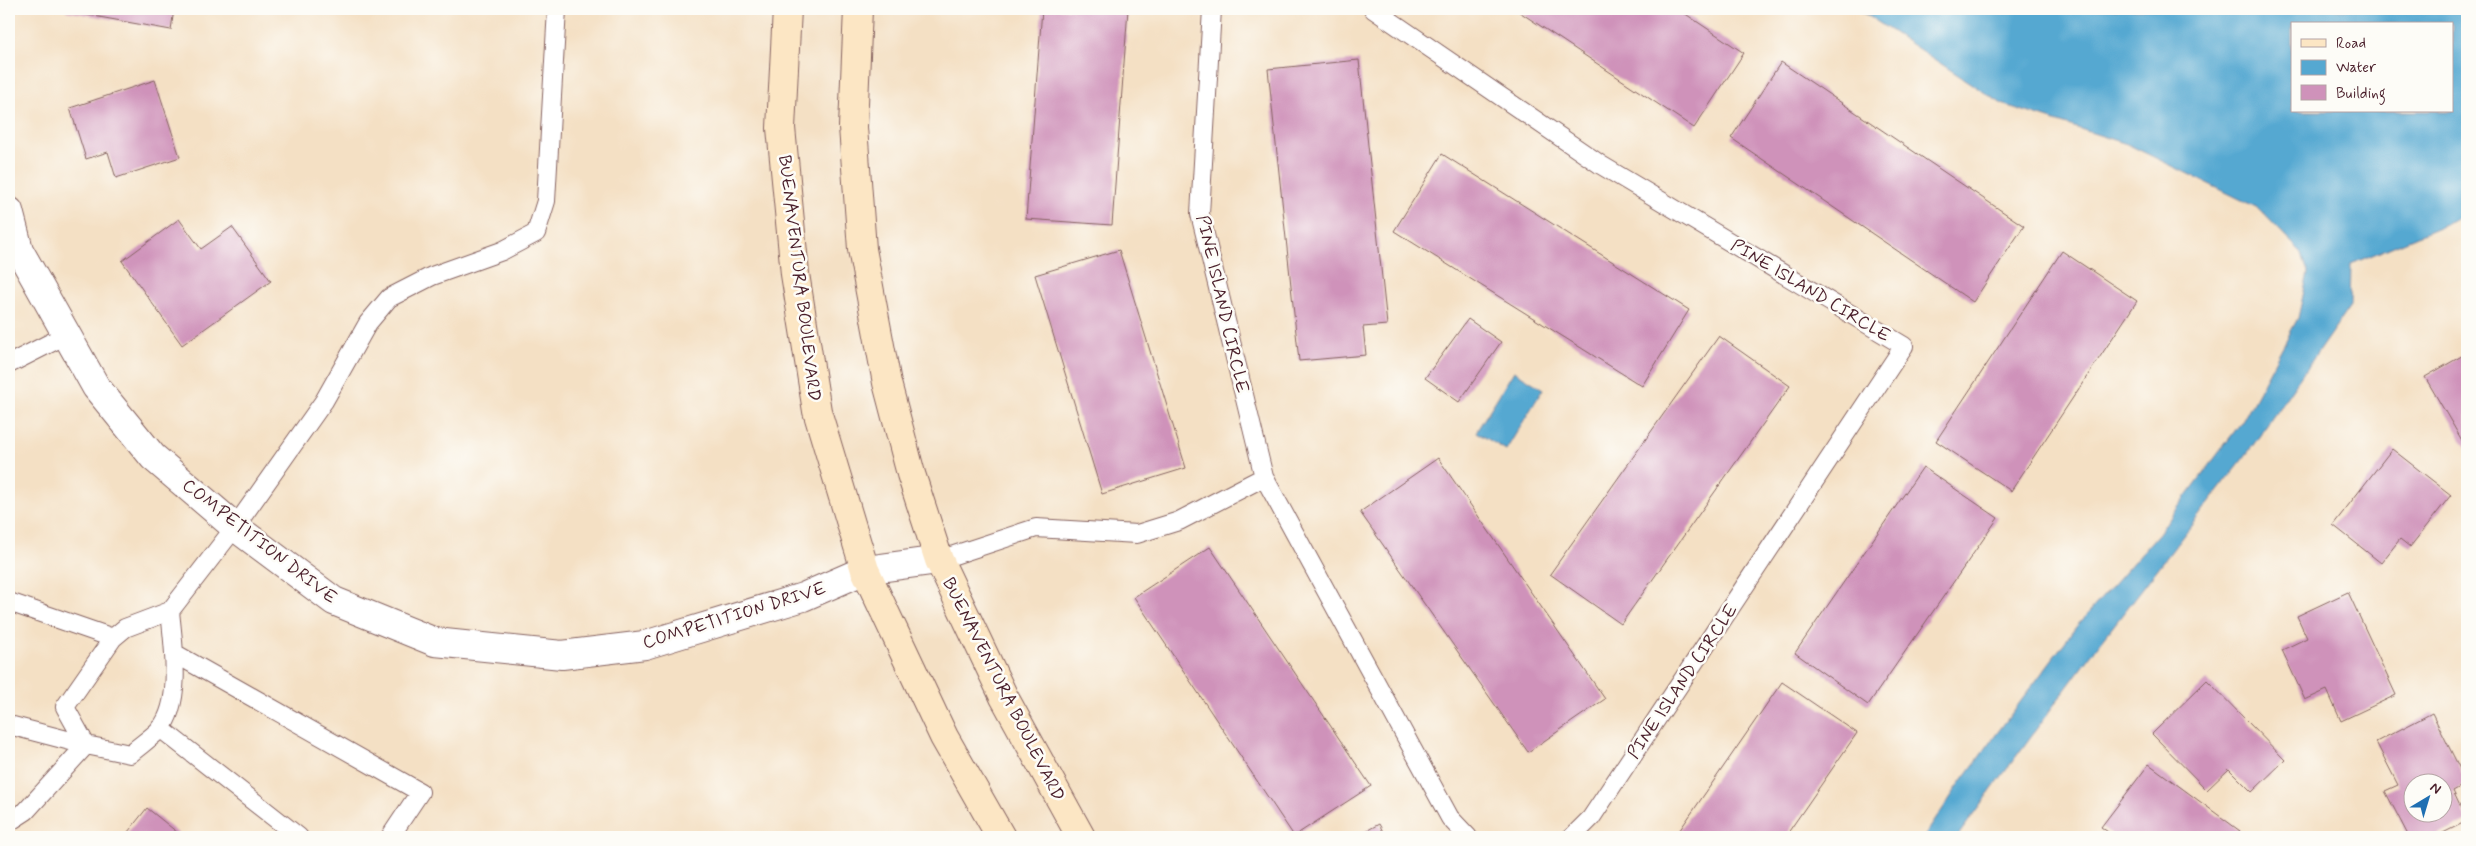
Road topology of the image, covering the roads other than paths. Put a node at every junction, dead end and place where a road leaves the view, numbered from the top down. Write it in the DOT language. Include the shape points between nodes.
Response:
graph roads {
  1 [pos="557,9"];
  2 [pos="786,9"];
  3 [pos="858,9"];
  4 [pos="1212,9"];
  5 [pos="1372,9"];
  6 [pos="9,211"];
  7 [pos="66,335"];
  8 [pos="9,364"];
  9 [pos="1264,477"];
  10 [pos="236,527"];
  11 [pos="939,560"];
  12 [pos="865,570"];
  13 [pos="9,602"];
  14 [pos="170,611"];
  15 [pos="113,638"];
  16 [pos="174,653"];
  17 [pos="9,725"];
  18 [pos="160,728"];
  19 [pos="86,745"];
  20 [pos="9,822"];
  21 [pos="299,837"];
  22 [pos="390,837"];
  23 [pos="1001,837"];
  24 [pos="1081,837"];
  25 [pos="1468,837"];
  26 [pos="1572,837"];
  1 -- 10 [label="lane" via="546,201 536,233 502,251 432,276 389,298 368,323 324,400"];
  2 -- 12 [label="main road, BUENAVENTURA BOULEVARD" via="781,128 795,274 817,410"];
  3 -- 11 [label="main road, BUENAVENTURA BOULEVARD" via="853,127 862,249 887,383 911,474"];
  4 -- 9 [label="lane, PINE ISLAND CIRCLE" via="1200,214"];
  5 -- 26 [label="lane, PINE ISLAND CIRCLE" via="1602,165 1904,346 1591,818"];
  6 -- 7 [label="street, COMPETITION DRIVE" via="19,250"];
  7 -- 8 [label="lane"];
  7 -- 10 [label="street, COMPETITION DRIVE" via="96,388 153,457"];
  9 -- 11 [label="lane" via="1179,521 1137,534 1036,528"];
  9 -- 25 [label="lane, PINE ISLAND CIRCLE" via="1450,818"];
  10 -- 12 [label="street, COMPETITION DRIVE" via="334,601 435,642 562,655 671,638 803,597"];
  10 -- 14 [label="lane"];
  11 -- 12 [label="street, COMPETITION DRIVE"];
  11 -- 24 [label="main road, BUENAVENTURA BOULEVARD" via="1004,696"];
  12 -- 23 [label="main road, BUENAVENTURA BOULEVARD" via="944,737"];
  13 -- 15 [label="lane"];
  14 -- 15 [label="lane" via="125,628"];
  14 -- 16 [label="lane"];
  15 -- 19 [label="lane" via="65,707"];
  16 -- 18 [label="lane" via="172,704"];
  16 -- 22 [label="lane" via="420,792"];
  17 -- 19 [label="lane"];
  18 -- 19 [label="lane" via="130,754"];
  18 -- 21 [label="lane"];
  19 -- 20 [label="lane" via="26,811"];
}
